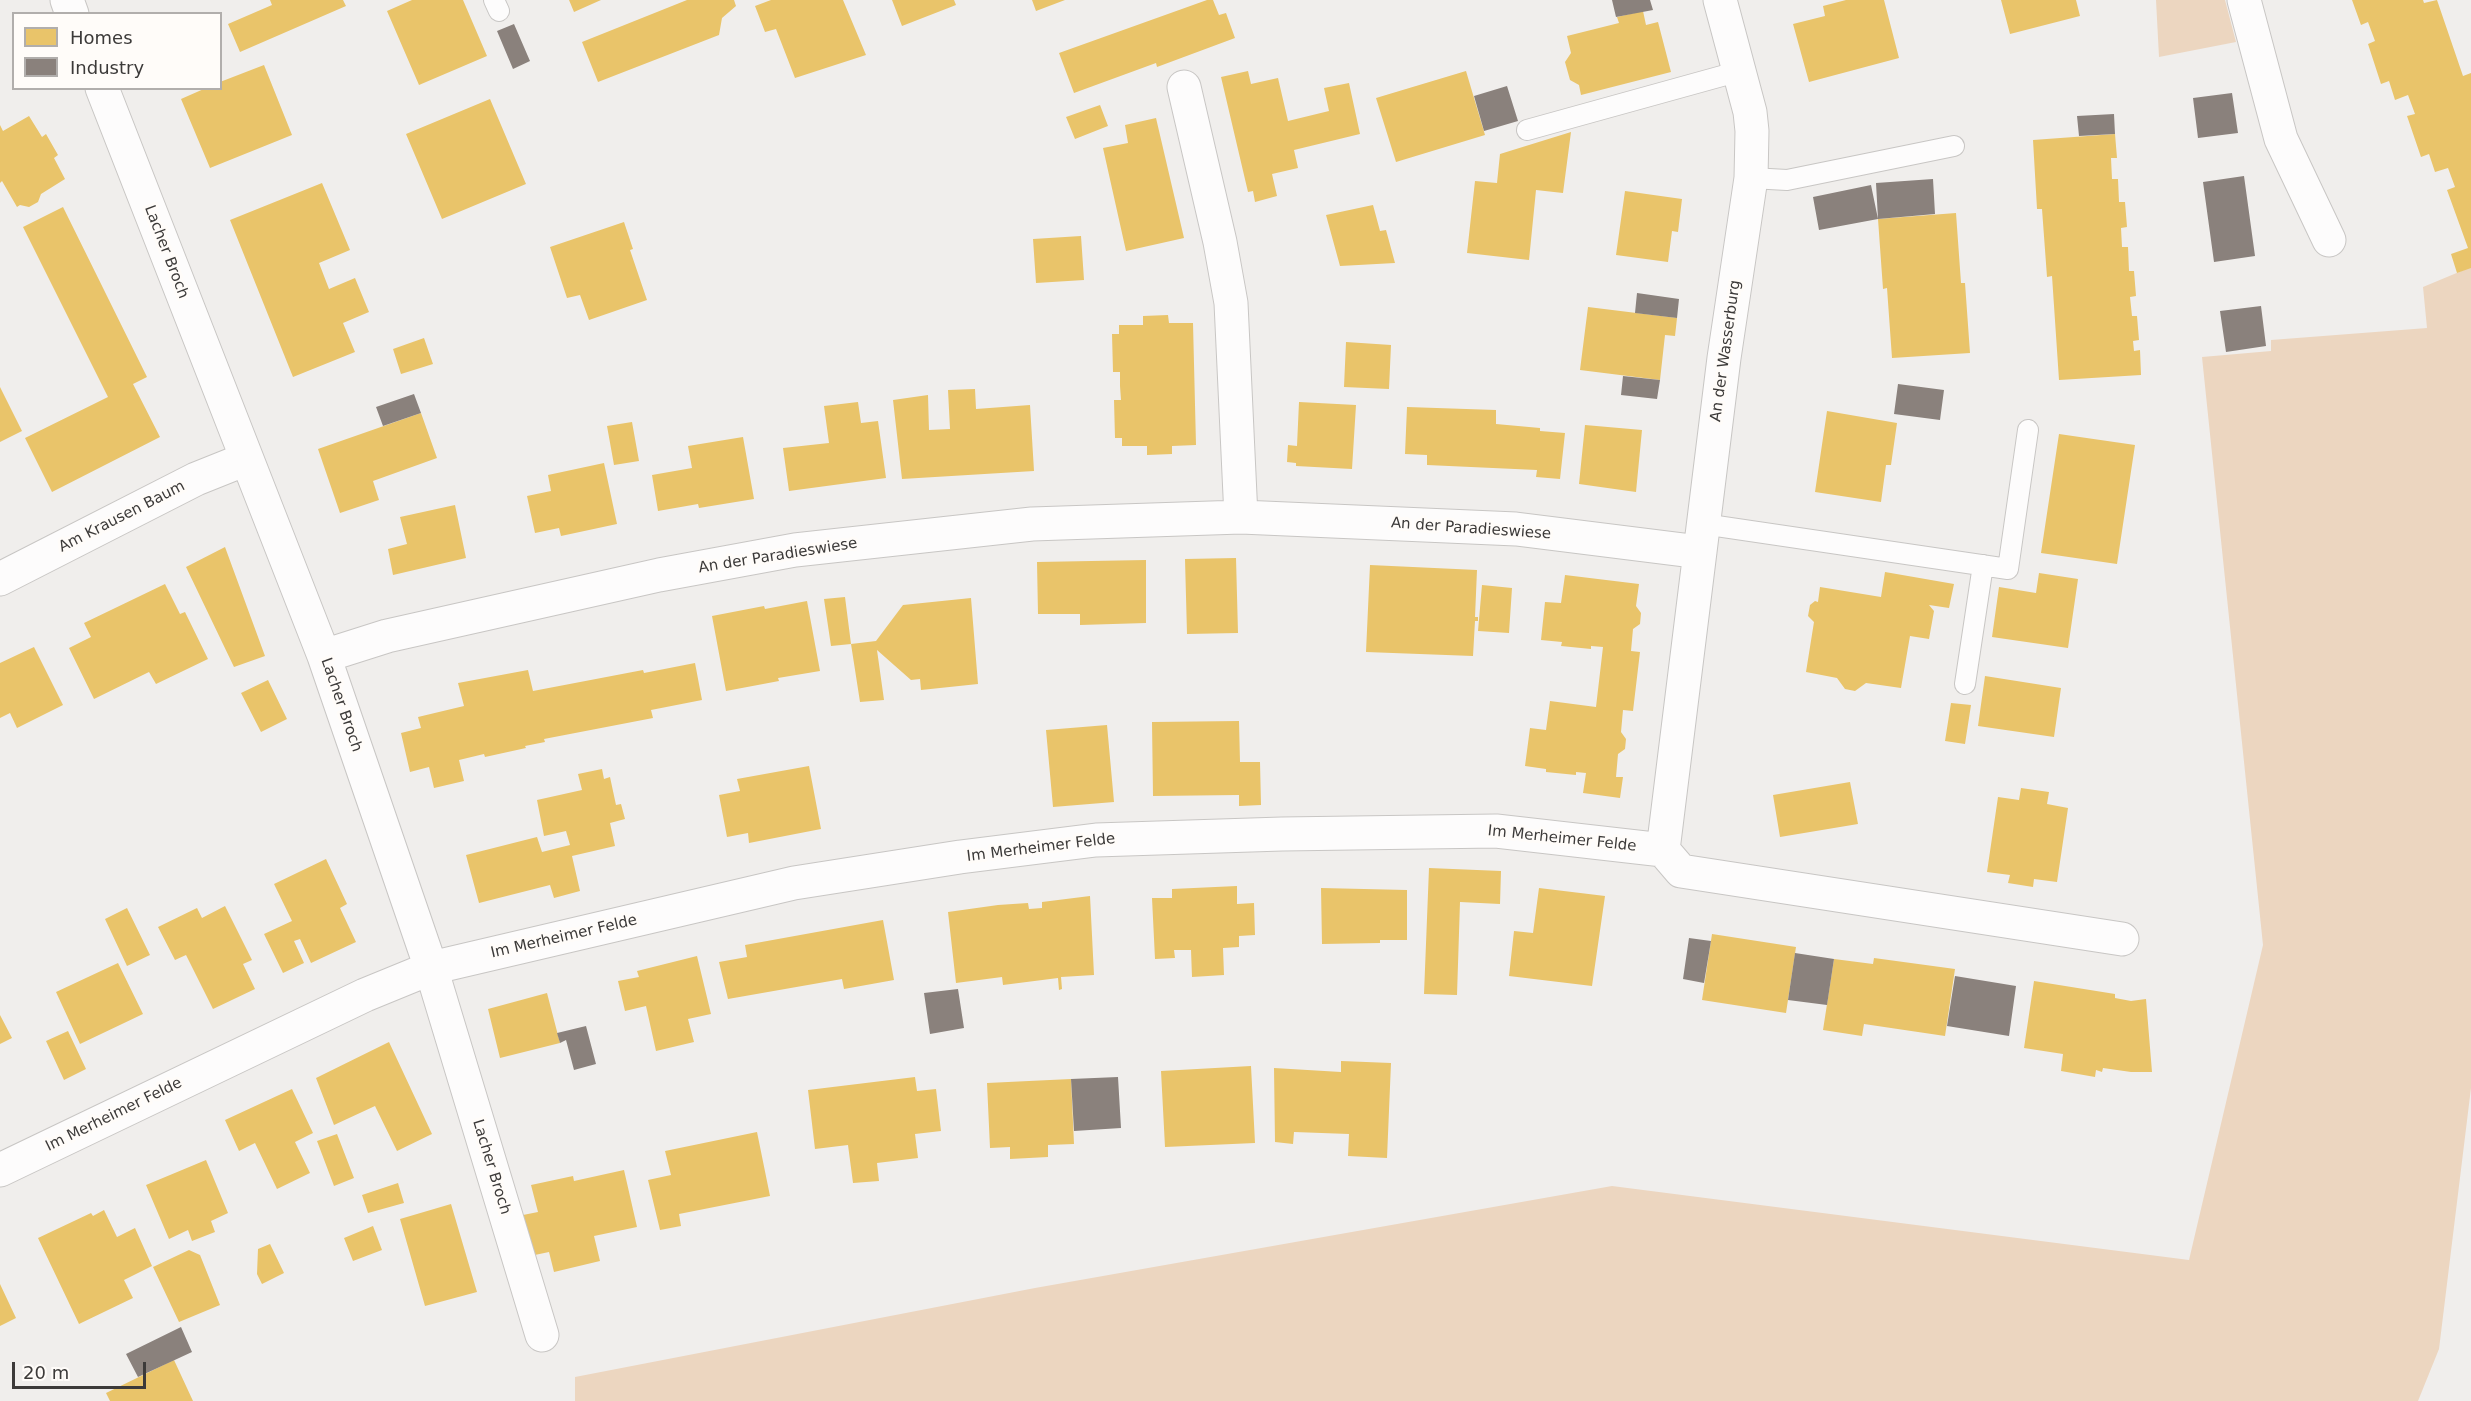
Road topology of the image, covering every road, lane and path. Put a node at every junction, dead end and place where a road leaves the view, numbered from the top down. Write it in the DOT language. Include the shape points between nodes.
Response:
graph roads {
  1 [pos="1720,0"];
  2 [pos="2244,0"];
  3 [pos="1740,71"];
  4 [pos="1184,87"];
  5 [pos="103,90"];
  6 [pos="1527,130"];
  7 [pos="1954,146"];
  8 [pos="1751,177"];
  9 [pos="2328,240"];
  10 [pos="2028,430"];
  11 [pos="246,459"];
  12 [pos="1241,517"];
  13 [pos="1702,538"];
  14 [pos="1983,565"];
  15 [pos="0,579"];
  16 [pos="324,656"];
  17 [pos="1965,684"];
  18 [pos="1664,850"];
  19 [pos="2122,939"];
  20 [pos="431,968"];
  21 [pos="0,1170"];
  22 [pos="542,1335"];
  1 -- 3 [label="street, An der Wasserburg"];
  2 -- 9 [label="street" via="2281,139"];
  3 -- 6 [label="lane"];
  3 -- 8 [label="street, An der Wasserburg" via="1751,121"];
  4 -- 12 [label="street" via="1231,303"];
  5 -- 11 [label="street, Lacher Broch"];
  7 -- 8 [label="lane" via="1787,180"];
  8 -- 13 [label="street, An der Wasserburg"];
  10 -- 14 [label="lane" via="2008,569"];
  11 -- 15 [label="street, Am Krausen Baum" via="196,479"];
  11 -- 16 [label="street, Lacher Broch"];
  12 -- 13 [label="street, An der Paradieswiese"];
  12 -- 16 [label="street, An der Paradieswiese" via="1032,524 795,550 659,575 399,633"];
  13 -- 14 [label="lane"];
  13 -- 18 [label="street, An der Wasserburg"];
  14 -- 17 [label="lane"];
  16 -- 20 [label="street, Lacher Broch"];
  18 -- 19 [label="street" via="1681,871"];
  18 -- 20 [label="street, Im Merheimer Felde" via="1496,831 1096,840 794,883"];
  20 -- 21 [label="street, Im Merheimer Felde" via="365,995"];
  20 -- 22 [label="street, Lacher Broch"];
}
